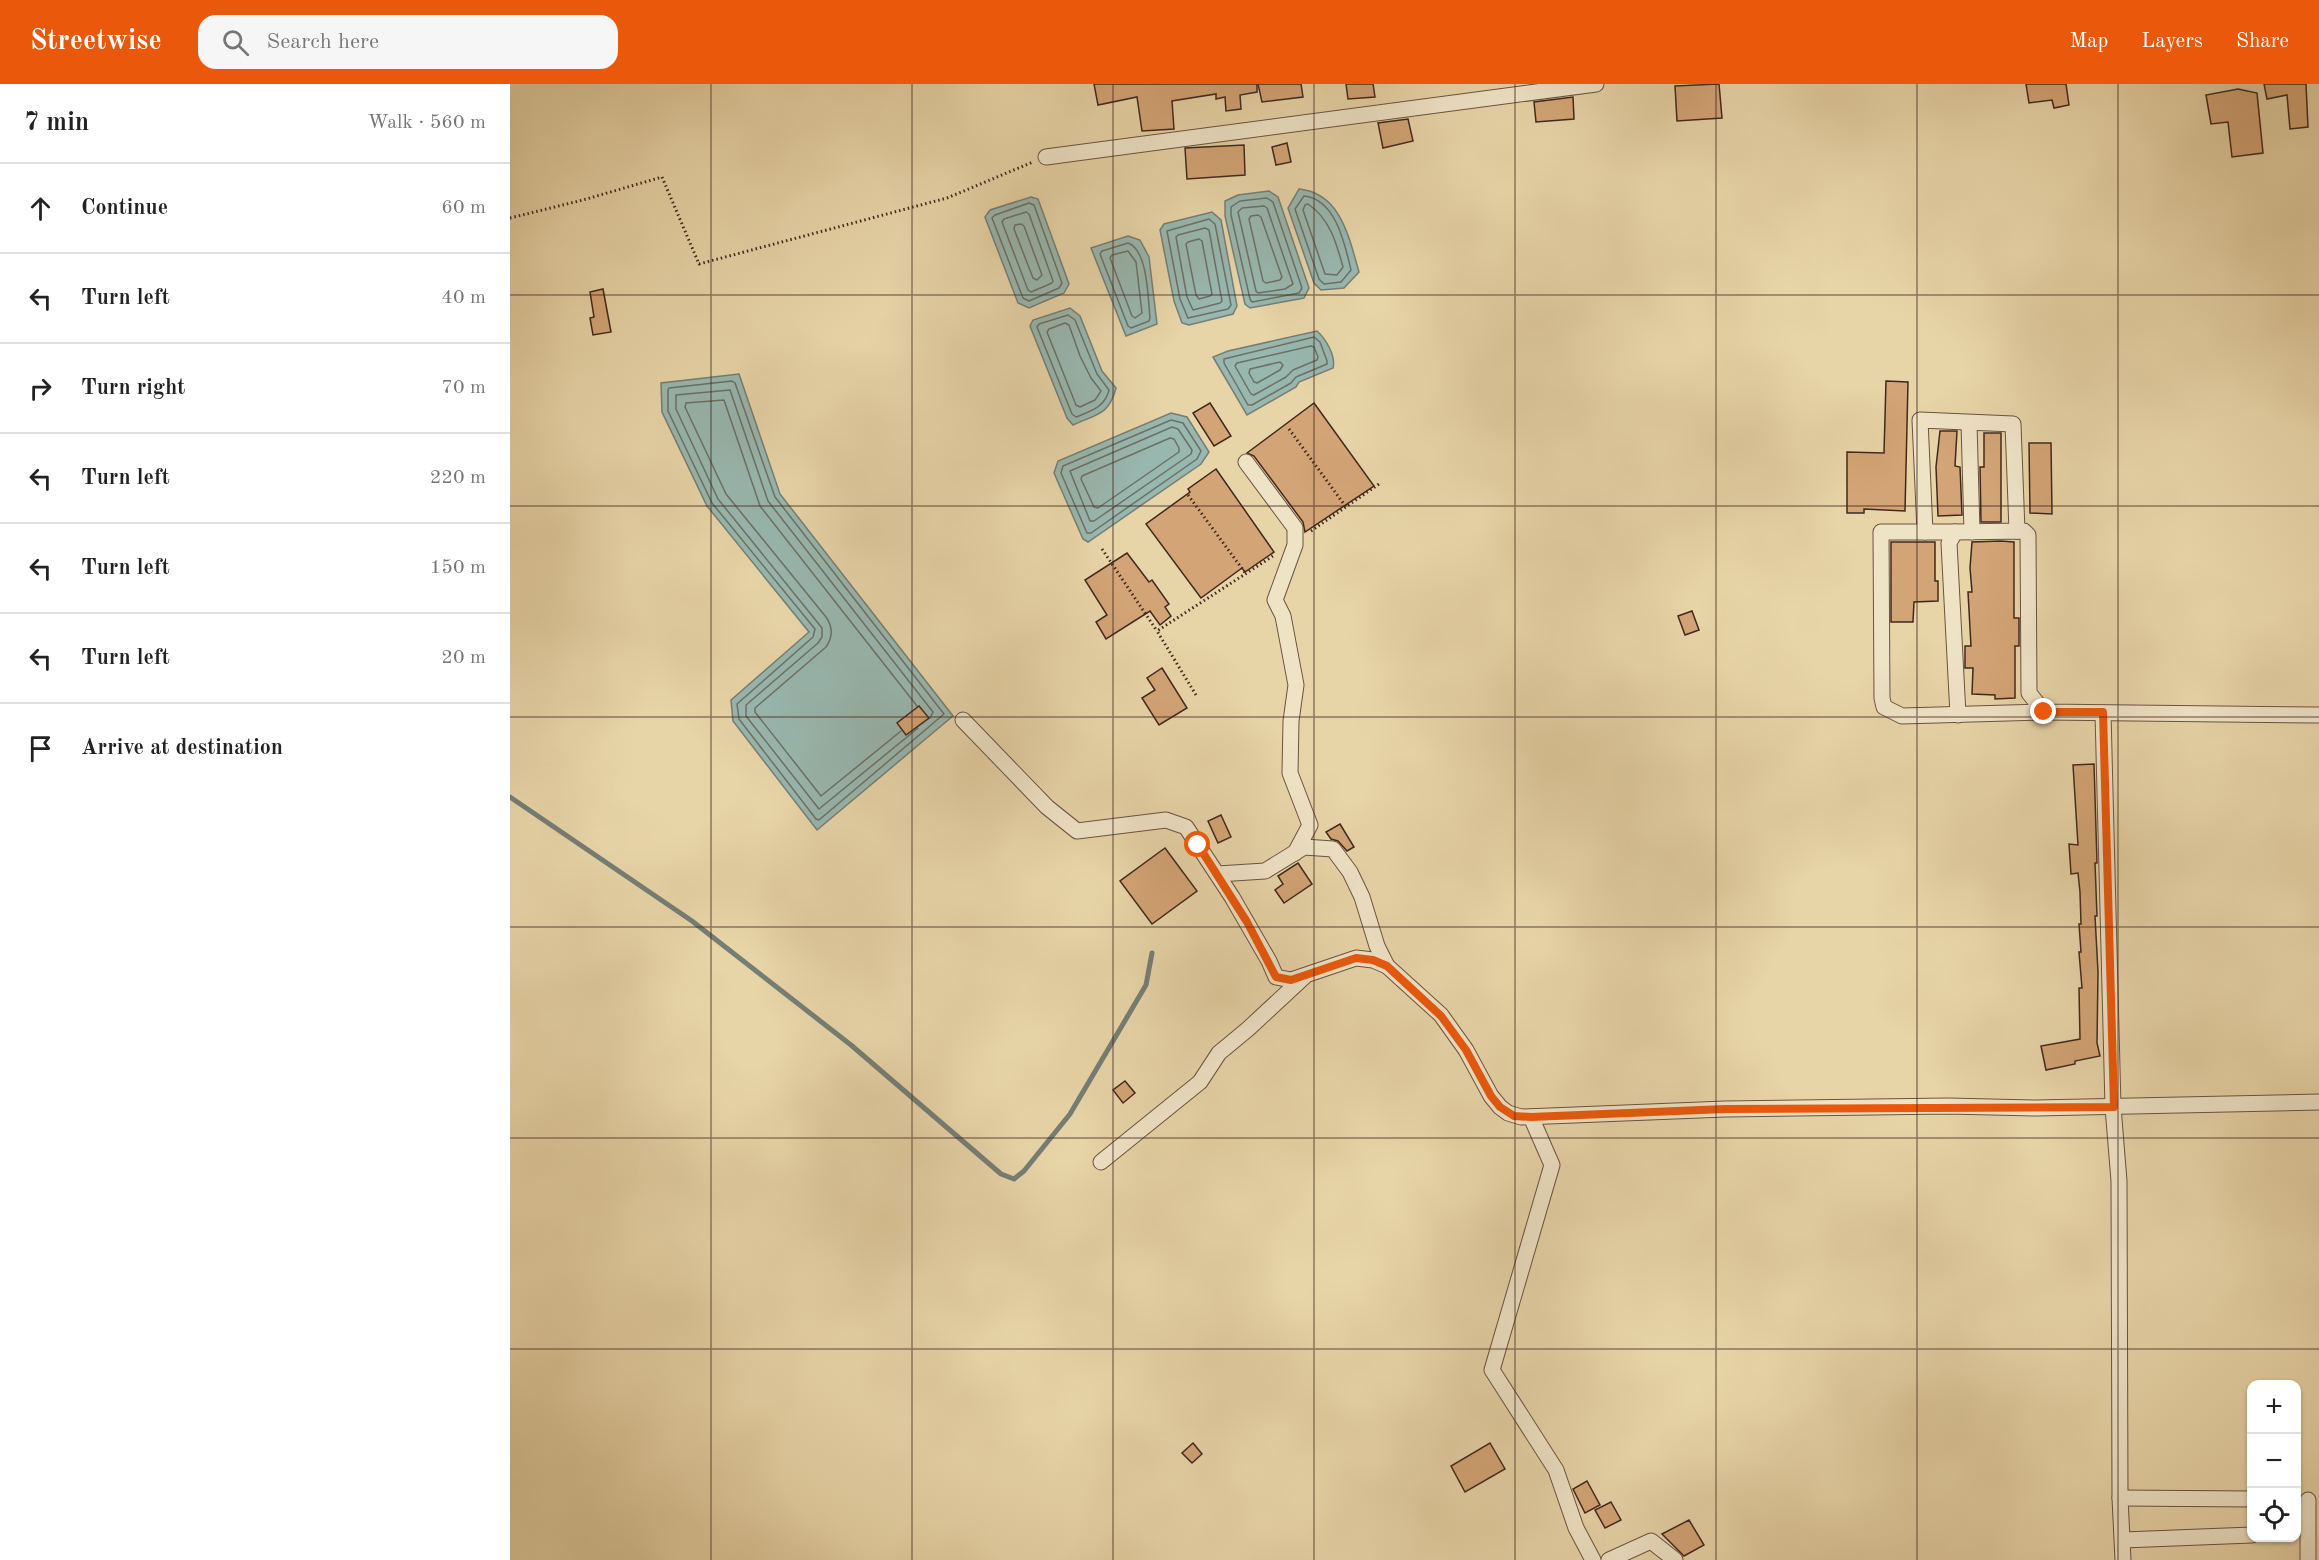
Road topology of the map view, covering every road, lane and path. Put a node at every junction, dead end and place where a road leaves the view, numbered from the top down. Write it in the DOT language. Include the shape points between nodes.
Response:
graph roads {
  1 [pos="1596,84"];
  2 [pos="1046,157"];
  3 [pos="510,218"];
  4 [pos="1969,423"];
  5 [pos="1289,429"];
  6 [pos="1246,462"];
  7 [pos="1379,484"];
  8 [pos="1188,495"];
  9 [pos="1346,507"];
  10 [pos="2017,531"];
  11 [pos="1925,532"];
  12 [pos="1955,532"];
  13 [pos="1972,532"];
  14 [pos="1295,542"];
  15 [pos="1102,549"];
  16 [pos="1245,574"];
  17 [pos="1157,631"];
  18 [pos="1196,695"];
  19 [pos="2044,712"];
  20 [pos="2103,712"];
  21 [pos="1958,715"];
  22 [pos="2319,715"];
  23 [pos="963,720"];
  24 [pos="1295,853"];
  25 [pos="1218,874"];
  26 [pos="1387,966"];
  27 [pos="1308,973"];
  28 [pos="2319,1102"];
  29 [pos="2114,1107"];
  30 [pos="1531,1117"];
  31 [pos="1101,1162"];
  32 [pos="2120,1498"];
  33 [pos="2247,1499"];
  34 [pos="2308,1500"];
  35 [pos="2308,1532"];
  36 [pos="2247,1535"];
  37 [pos="2123,1540"];
  38 [pos="1593,1560"];
  39 [pos="1609,1560"];
  40 [pos="1675,1560"];
  41 [pos="2123,1560"];
  42 [pos="2308,1560"];
  1 -- 2 [label="street"];
  2 -- 3 [label="path" via="947,198 699,264 662,177"];
  4 -- 10 [label="street" via="2013,424"];
  4 -- 11 [label="street" via="1920,420"];
  4 -- 13 [label="street"];
  5 -- 9 [label="path"];
  6 -- 14 [label="street" via="1295,528"];
  7 -- 9 [label="path"];
  8 -- 16 [label="path"];
  9 -- 14 [label="path"];
  10 -- 13 [label="street"];
  10 -- 19 [label="street" via="2028,535 2029,693"];
  11 -- 12 [label="street"];
  11 -- 21 [label="street" via="1881,532 1882,698 1884,707 1902,716"];
  12 -- 13 [label="street"];
  12 -- 21 [label="street" via="1949,543"];
  14 -- 16 [label="path"];
  14 -- 24 [label="street" via="1275,600 1283,616 1296,685 1290,773 1310,825"];
  15 -- 17 [label="path"];
  16 -- 17 [label="path"];
  17 -- 18 [label="path"];
  19 -- 20 [label="street"];
  19 -- 21 [label="street"];
  20 -- 22 [label="street"];
  20 -- 29 [label="street"];
  23 -- 25 [label="street" via="1047,807 1077,831 1166,820 1185,827"];
  24 -- 25 [label="street" via="1265,871"];
  24 -- 26 [label="street" via="1304,847 1333,849 1362,897"];
  25 -- 27 [label="street" via="1276,977 1291,980"];
  26 -- 27 [label="street" via="1356,958"];
  26 -- 30 [label="street" via="1441,1016 1500,1107 1514,1116"];
  27 -- 31 [label="street" via="1219,1053 1200,1082"];
  28 -- 29 [label="street"];
  29 -- 30 [label="street" via="1748,1109"];
  29 -- 32 [label="street" via="2119,1181"];
  30 -- 38 [label="street" via="1552,1165 1492,1370 1556,1470 1576,1528"];
  32 -- 33 [label="street"];
  32 -- 37 [label="street"];
  34 -- 35 [label="street"];
  35 -- 42 [label="street"];
  36 -- 37 [label="street"];
  37 -- 41 [label="street"];
  39 -- 40 [label="street" via="1651,1541"];
}
